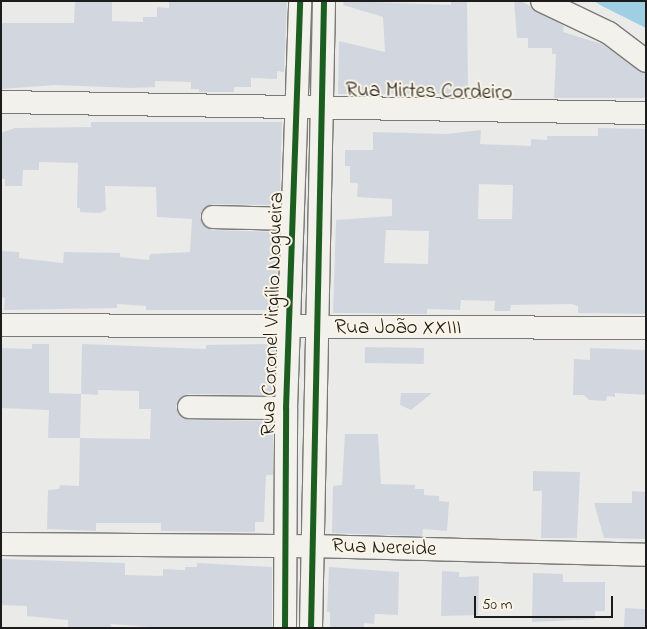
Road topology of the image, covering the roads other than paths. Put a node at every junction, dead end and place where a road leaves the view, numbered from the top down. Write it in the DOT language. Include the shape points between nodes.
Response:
graph roads {
  1 [pos="300,1"];
  2 [pos="324,1"];
  3 [pos="542,1"];
  4 [pos="646,61"];
  5 [pos="1,102"];
  6 [pos="320,106"];
  7 [pos="297,107"];
  8 [pos="646,112"];
  9 [pos="213,217"];
  10 [pos="292,219"];
  11 [pos="1,325"];
  12 [pos="288,327"];
  13 [pos="316,328"];
  14 [pos="646,328"];
  15 [pos="189,407"];
  16 [pos="286,408"];
  17 [pos="1,544"];
  18 [pos="283,546"];
  19 [pos="311,546"];
  20 [pos="646,555"];
  21 [pos="284,628"];
  22 [pos="311,628"];
  1 -- 7 [label="street, Rua Coronel Virgílio Nogueira"];
  2 -- 6 [label="street, Rua Coronel Virgílio Nogueira"];
  3 -- 4 [label="street" via="609,33"];
  5 -- 7 [label="street, Rua Mirtes Cordeiro"];
  6 -- 7 [label="street, Rua Mirtes Cordeiro"];
  6 -- 8 [label="street, Rua Mirtes Cordeiro"];
  6 -- 13 [label="street, Rua Coronel Virgílio Nogueira"];
  7 -- 10 [label="street, Rua Coronel Virgílio Nogueira"];
  9 -- 10 [label="street"];
  10 -- 12 [label="street, Rua Coronel Virgílio Nogueira"];
  11 -- 12 [label="street, Rua João XXIII"];
  12 -- 13 [label="street, Rua João XXIII"];
  12 -- 16 [label="street, Rua Coronel Virgílio Nogueira"];
  13 -- 14 [label="street, Rua João XXIII"];
  13 -- 19 [label="street, Rua Coronel Virgílio Nogueira"];
  15 -- 16 [label="street"];
  16 -- 18 [label="street, Rua Coronel Virgílio Nogueira"];
  17 -- 18 [label="street, Rua Nereide"];
  18 -- 19 [label="street, Rua Nereide"];
  18 -- 21 [label="street, Rua Coronel Virgílio Nogueira"];
  19 -- 20 [label="street, Rua Nereide"];
  19 -- 22 [label="street, Rua Coronel Virgílio Nogueira"];
}
